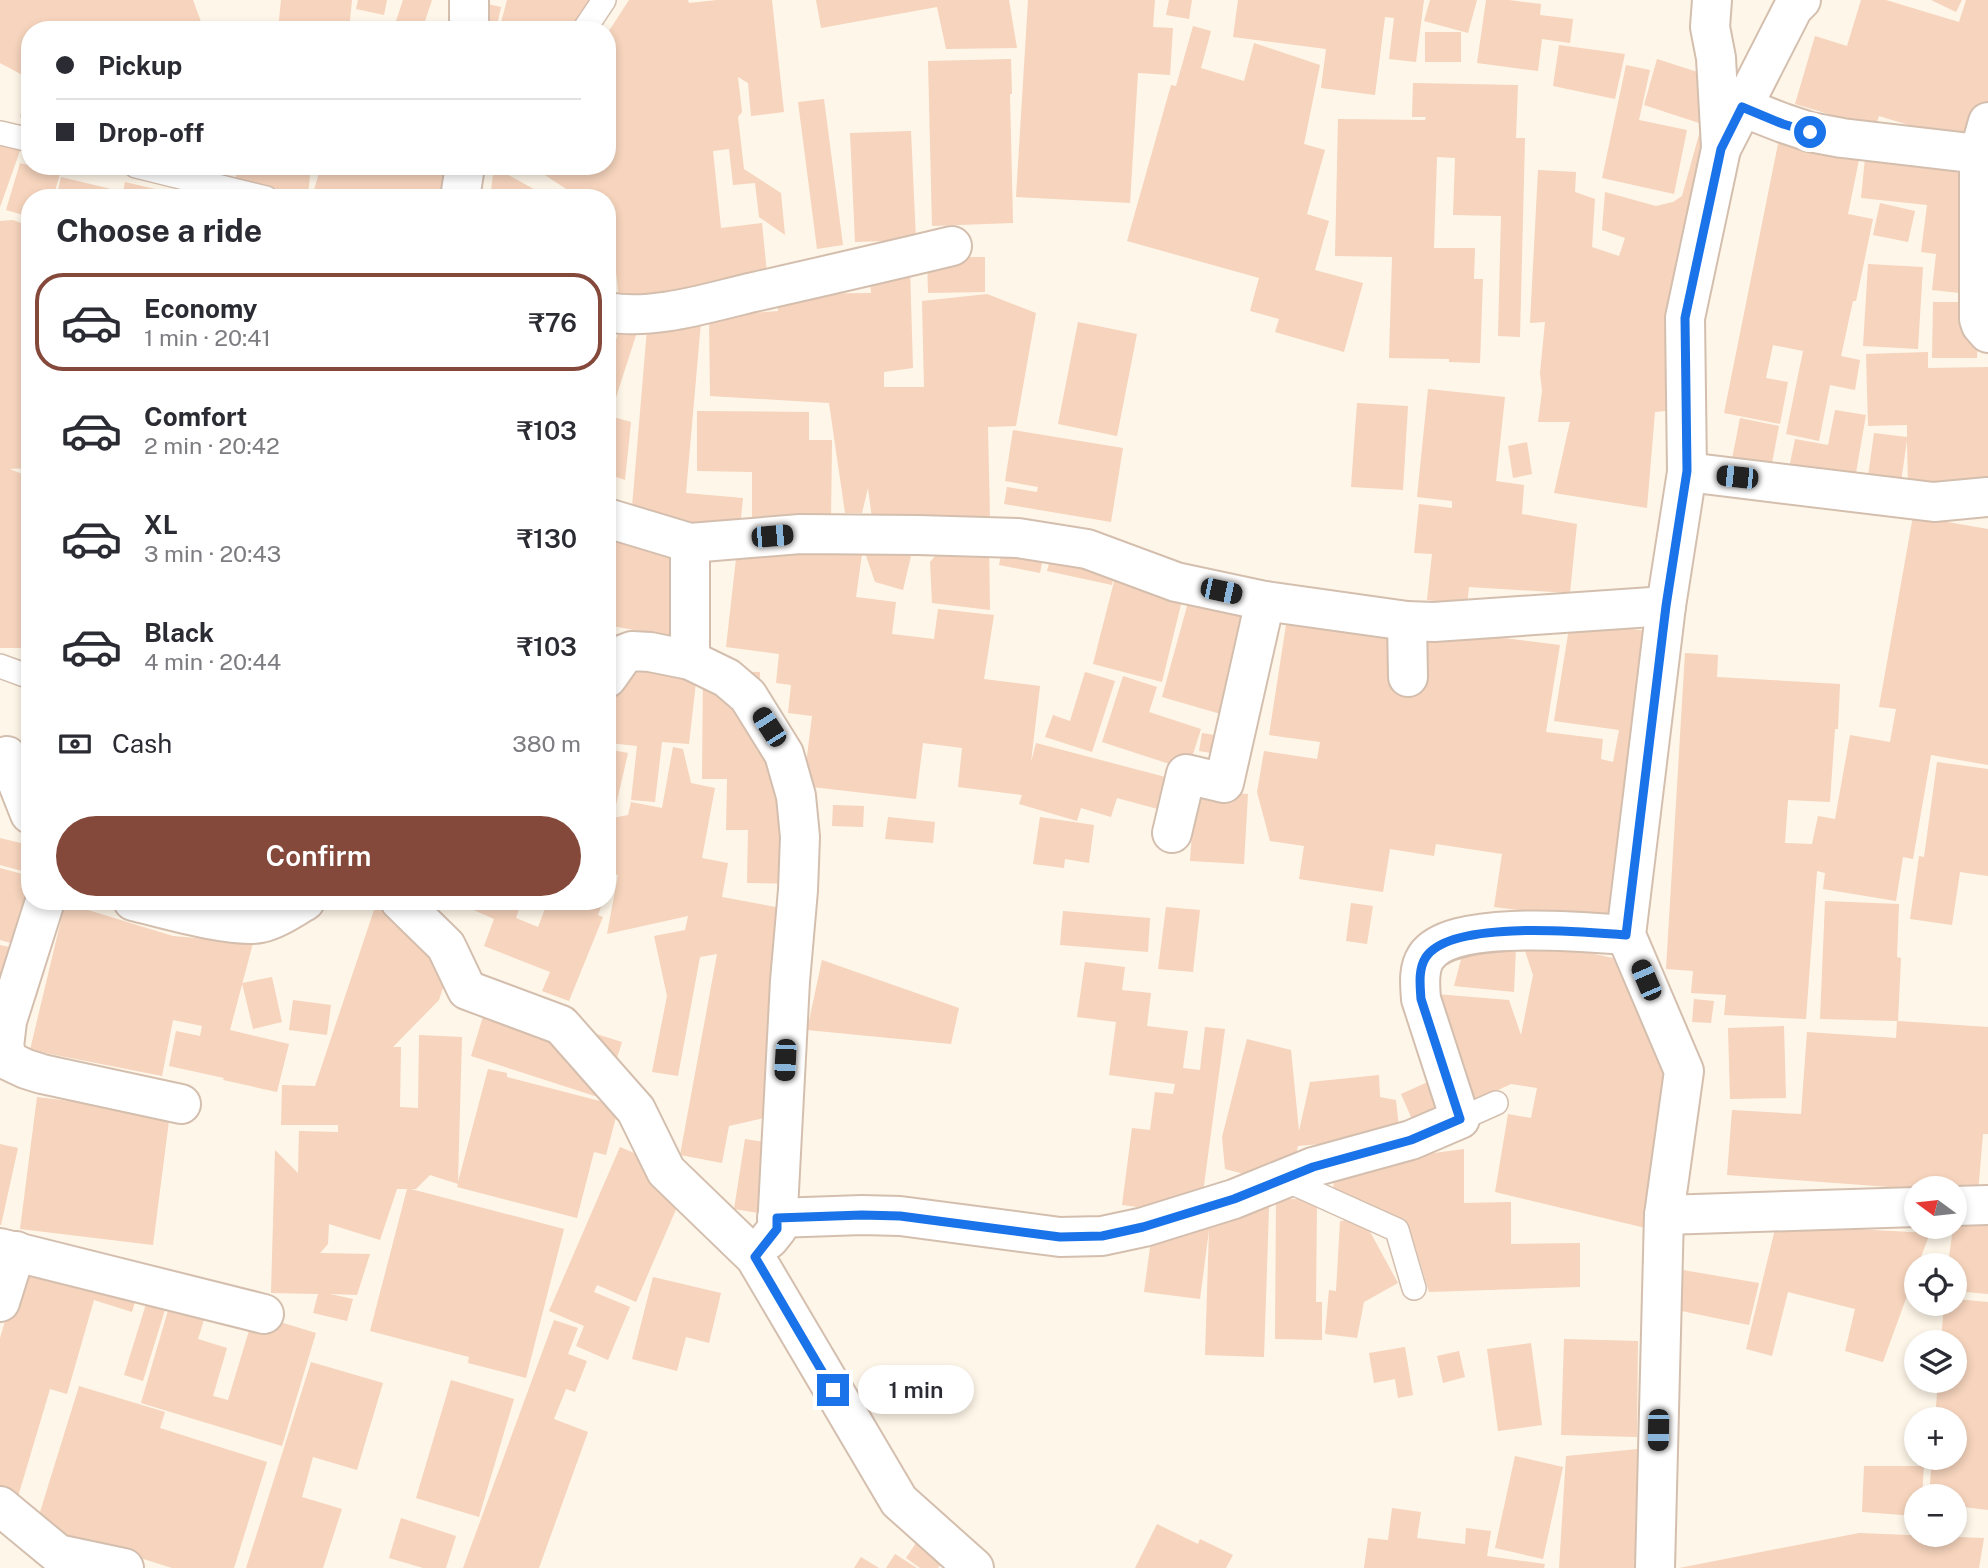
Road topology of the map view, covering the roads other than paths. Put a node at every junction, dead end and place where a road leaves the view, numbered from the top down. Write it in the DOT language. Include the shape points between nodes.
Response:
graph roads {
  1 [pos="469,0"];
  2 [pos="604,0"];
  3 [pos="1712,0"];
  4 [pos="1801,0"];
  5 [pos="469,21"];
  6 [pos="590,21"];
  7 [pos="1742,107"];
  8 [pos="0,133"];
  9 [pos="21,138"];
  10 [pos="1721,149"];
  11 [pos="1983,154"];
  12 [pos="173,175"];
  13 [pos="229,189"];
  14 [pos="952,246"];
  15 [pos="616,314"];
  16 [pos="1988,333"];
  17 [pos="1687,471"];
  18 [pos="1988,497"];
  19 [pos="616,521"];
  20 [pos="690,543"];
  21 [pos="1265,601"];
  22 [pos="1666,606"];
  23 [pos="1407,621"];
  24 [pos="690,660"];
  25 [pos="616,665"];
  26 [pos="0,666"];
  27 [pos="21,674"];
  28 [pos="1408,677"];
  29 [pos="12,752"];
  30 [pos="21,783"];
  31 [pos="1172,834"];
  32 [pos="42,910"];
  33 [pos="173,910"];
  34 [pos="289,910"];
  35 [pos="409,910"];
  36 [pos="1626,935"];
  37 [pos="1496,1103"];
  38 [pos="181,1104"];
  39 [pos="1460,1119"];
  40 [pos="1284,1179"];
  41 [pos="1988,1205"];
  42 [pos="1967,1206"];
  43 [pos="1904,1207"];
  44 [pos="1664,1214"];
  45 [pos="777,1218"];
  46 [pos="8,1250"];
  47 [pos="755,1257"];
  48 [pos="1415,1288"];
  49 [pos="0,1302"];
  50 [pos="264,1314"];
  51 [pos="0,1506"];
  52 [pos="55,1561"];
  53 [pos="958,1562"];
  54 [pos="124,1568"];
  55 [pos="1655,1568"];
  1 -- 5 [label="street"];
  2 -- 6 [label="lane"];
  3 -- 10 [label="street" via="1710,27"];
  4 -- 7 [label="street"];
  7 -- 10 [label="street"];
  7 -- 11 [label="street" via="1810,132"];
  8 -- 9 [label="lane"];
  10 -- 17 [label="street" via="1685,318"];
  11 -- 16 [label="street" via="1979,319"];
  12 -- 13 [label="lane"];
  14 -- 15 [label="street" via="667,310"];
  17 -- 18 [label="street" via="1934,502"];
  17 -- 22 [label="street"];
  19 -- 20 [label="street"];
  20 -- 21 [label="street" via="800,534 1018,538 1087,549 1177,582"];
  20 -- 24 [label="street"];
  21 -- 23 [label="street"];
  21 -- 31 [label="street" via="1224,783 1186,774"];
  22 -- 23 [label="street"];
  22 -- 36 [label="street"];
  23 -- 28 [label="street"];
  24 -- 25 [label="street" via="632,651"];
  24 -- 45 [label="street" via="727,678 748,696 784,754 796,796 798,890"];
  26 -- 27 [label="lane"];
  29 -- 30 [label="street"];
  32 -- 38 [label="street" via="7,1021 4,1047 9,1061 42,1074"];
  33 -- 34 [label="street" via="246,924"];
  35 -- 47 [label="street" via="446,946 467,989 561,1025 636,1110 666,1171"];
  36 -- 39 [label="street" via="1505,930 1449,941 1427,956 1421,967 1421,999"];
  36 -- 44 [label="street" via="1684,1071"];
  37 -- 39 [label="lane"];
  39 -- 40 [label="street" via="1411,1140"];
  40 -- 45 [label="street" via="1234,1199 1102,1236 1060,1237 900,1216"];
  40 -- 48 [label="lane" via="1397,1230"];
  41 -- 42 [label="street"];
  43 -- 44 [label="street"];
  44 -- 55 [label="street"];
  45 -- 47 [label="street" via="777,1229"];
  46 -- 49 [label="street"];
  46 -- 50 [label="street"];
  47 -- 53 [label="street" via="899,1501"];
  51 -- 52 [label="street"];
  52 -- 54 [label="street"];
}
